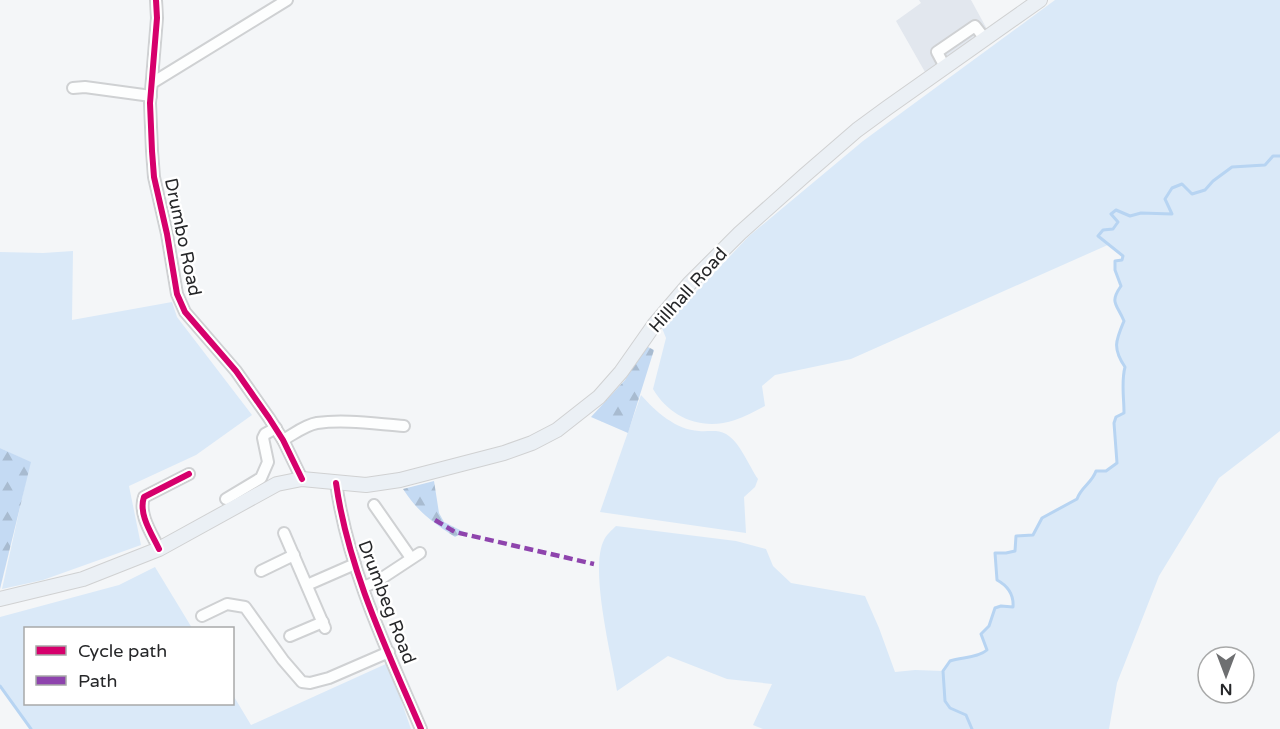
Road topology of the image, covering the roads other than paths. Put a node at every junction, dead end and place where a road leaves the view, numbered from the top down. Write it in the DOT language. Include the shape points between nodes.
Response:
graph roads {
  1 [pos="156,0"];
  2 [pos="287,0"];
  3 [pos="1040,0"];
  4 [pos="152,83"];
  5 [pos="73,88"];
  6 [pos="151,96"];
  7 [pos="404,426"];
  8 [pos="276,428"];
  9 [pos="283,440"];
  10 [pos="189,474"];
  11 [pos="302,479"];
  12 [pos="336,483"];
  13 [pos="226,499"];
  14 [pos="374,505"];
  15 [pos="284,533"];
  16 [pos="159,549"];
  17 [pos="294,555"];
  18 [pos="355,564"];
  19 [pos="261,571"];
  20 [pos="307,585"];
  21 [pos="363,587"];
  22 [pos="0,599"];
  23 [pos="202,616"];
  24 [pos="290,636"];
  25 [pos="389,652"];
  26 [pos="421,729"];
  1 -- 4 [label="street, Drumbo Road"];
  2 -- 4 [label="street"];
  3 -- 12 [label="main road, Hillhall Road" via="857,130 740,233 688,284 600,397 557,430 504,453 400,480"];
  4 -- 6 [label="street, Drumbo Road"];
  5 -- 6 [label="street"];
  6 -- 8 [label="street, Drumbo Road" via="154,177 177,294 185,312 237,371"];
  7 -- 9 [label="street" via="316,423"];
  8 -- 9 [label="street, Drumbo Road"];
  8 -- 13 [label="street" via="263,438 268,462 261,478"];
  9 -- 11 [label="street, Drumbo Road"];
  10 -- 16 [label="street" via="144,498 141,506"];
  11 -- 12 [label="main road, Hillhall Road"];
  11 -- 16 [label="main road" via="268,489"];
  12 -- 18 [label="street, Drumbeg Road"];
  14 -- 21 [label="street" via="416,556"];
  15 -- 17 [label="street"];
  16 -- 22 [label="main road" via="84,579"];
  17 -- 19 [label="street"];
  17 -- 20 [label="street"];
  18 -- 20 [label="street"];
  18 -- 21 [label="street, Drumbeg Road"];
  20 -- 24 [label="street" via="324,625"];
  21 -- 25 [label="street, Drumbeg Road"];
  23 -- 25 [label="street" via="227,604 244,608 302,682 329,678"];
  25 -- 26 [label="street, Drumbeg Road"];
}
